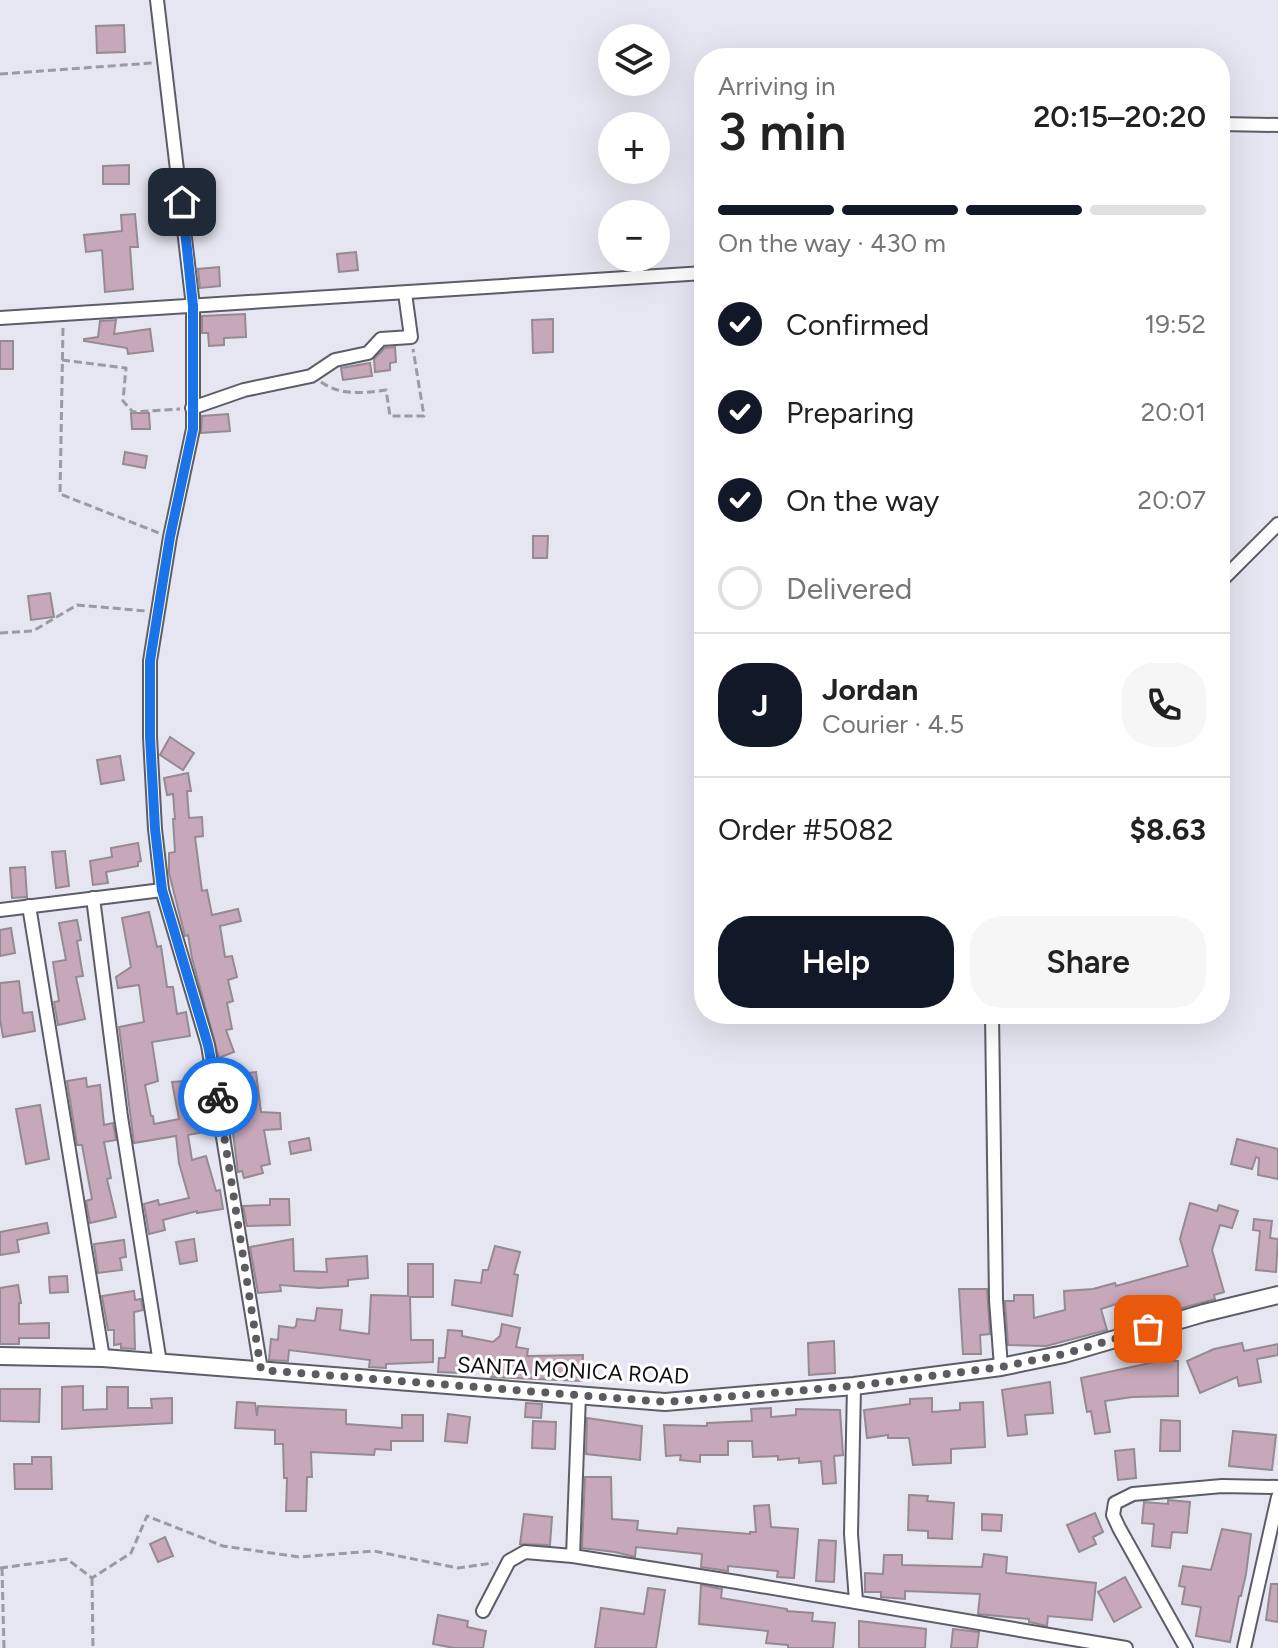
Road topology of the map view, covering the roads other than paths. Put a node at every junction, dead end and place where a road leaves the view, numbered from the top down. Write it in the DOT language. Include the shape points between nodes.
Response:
graph roads {
  1 [pos="157,0"];
  2 [pos="1230,124"];
  3 [pos="1278,125"];
  4 [pos="694,274"];
  5 [pos="405,293"];
  6 [pos="193,306"];
  7 [pos="0,318"];
  8 [pos="192,408"];
  9 [pos="1278,524"];
  10 [pos="1230,572"];
  11 [pos="162,890"];
  12 [pos="93,898"];
  13 [pos="29,906"];
  14 [pos="0,910"];
  15 [pos="992,1024"];
  16 [pos="1278,1295"];
  17 [pos="0,1356"];
  18 [pos="103,1358"];
  19 [pos="160,1363"];
  20 [pos="1001,1367"];
  21 [pos="261,1370"];
  22 [pos="854,1386"];
  23 [pos="579,1395"];
  24 [pos="1278,1487"];
  25 [pos="1278,1497"];
  26 [pos="573,1556"];
  27 [pos="856,1601"];
  28 [pos="483,1611"];
  29 [pos="1126,1648"];
  30 [pos="1186,1648"];
  31 [pos="1244,1648"];
  1 -- 6 [label="street"];
  2 -- 3 [label="street"];
  4 -- 5 [label="street"];
  5 -- 6 [label="street"];
  5 -- 8 [label="street" via="411,337 381,339 368,353 335,360 311,376"];
  6 -- 7 [label="street"];
  6 -- 8 [label="street"];
  8 -- 11 [label="street" via="193,429 150,661"];
  9 -- 10 [label="street"];
  11 -- 12 [label="street"];
  11 -- 21 [label="street" via="208,1045"];
  12 -- 13 [label="street"];
  12 -- 19 [label="street"];
  13 -- 14 [label="street"];
  13 -- 18 [label="street"];
  15 -- 20 [label="street"];
  16 -- 20 [label="street, SANTA MONICA ROAD"];
  17 -- 18 [label="street, SANTA MONICA ROAD"];
  18 -- 19 [label="street, SANTA MONICA ROAD"];
  19 -- 21 [label="street, SANTA MONICA ROAD"];
  20 -- 22 [label="street, SANTA MONICA ROAD"];
  21 -- 23 [label="street, SANTA MONICA ROAD"];
  22 -- 23 [label="street, SANTA MONICA ROAD" via="665,1402"];
  22 -- 27 [label="street" via="851,1534"];
  23 -- 26 [label="street"];
  24 -- 30 [label="street" via="1133,1494 1115,1503 1119,1528"];
  25 -- 31 [label="street"];
  26 -- 27 [label="street"];
  26 -- 28 [label="street" via="525,1552 509,1561"];
  27 -- 29 [label="street"];
}
